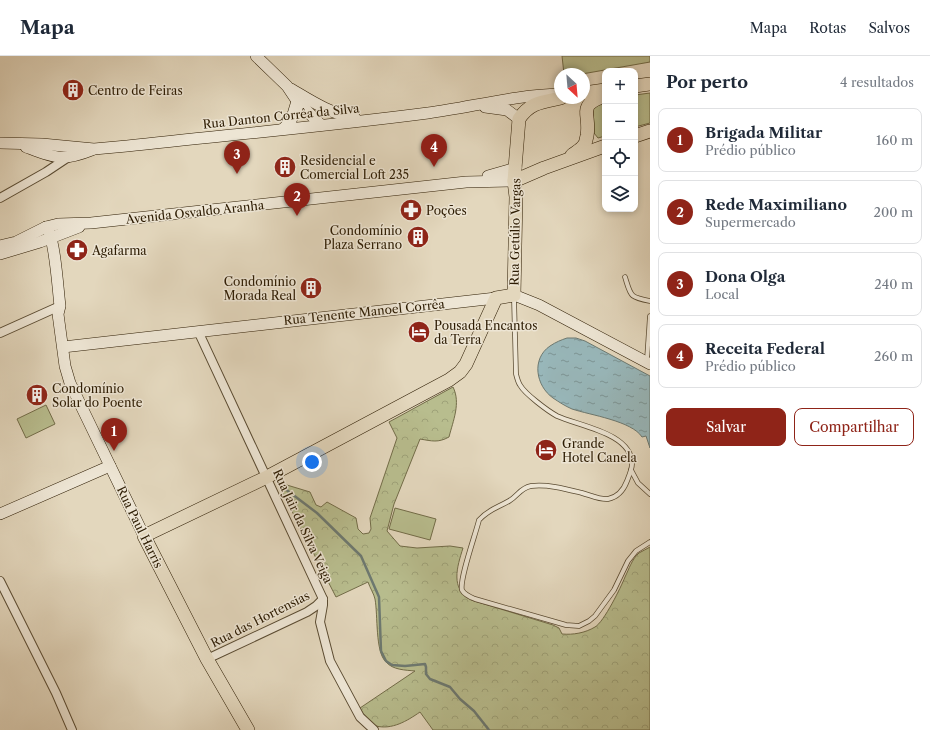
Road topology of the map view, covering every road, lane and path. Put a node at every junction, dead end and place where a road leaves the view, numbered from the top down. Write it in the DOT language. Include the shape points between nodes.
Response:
graph roads {
  1 [pos="256,56"];
  2 [pos="288,86"];
  3 [pos="602,90"];
  4 [pos="590,92"];
  5 [pos="554,95"];
  6 [pos="602,97"];
  7 [pos="554,99"];
  8 [pos="297,101"];
  9 [pos="582,104"];
  10 [pos="471,107"];
  11 [pos="586,117"];
  12 [pos="519,119"];
  13 [pos="363,120"];
  14 [pos="321,125"];
  15 [pos="283,129"];
  16 [pos="650,131"];
  17 [pos="587,132"];
  18 [pos="638,135"];
  19 [pos="602,142"];
  20 [pos="0,143"];
  21 [pos="20,144"];
  22 [pos="518,147"];
  23 [pos="602,147"];
  24 [pos="79,148"];
  25 [pos="94,149"];
  26 [pos="67,158"];
  27 [pos="562,162"];
  28 [pos="544,168"];
  29 [pos="515,174"];
  30 [pos="0,198"];
  31 [pos="43,234"];
  32 [pos="0,246"];
  33 [pos="0,254"];
  34 [pos="625,277"];
  35 [pos="514,296"];
  36 [pos="496,298"];
  37 [pos="650,300"];
  38 [pos="58,310"];
  39 [pos="650,316"];
  40 [pos="198,331"];
  41 [pos="0,333"];
  42 [pos="63,347"];
  43 [pos="648,363"];
  44 [pos="110,466"];
  45 [pos="631,470"];
  46 [pos="267,477"];
  47 [pos="650,494"];
  48 [pos="0,514"];
  49 [pos="144,536"];
  50 [pos="650,542"];
  51 [pos="0,581"];
  52 [pos="323,599"];
  53 [pos="207,659"];
  54 [pos="72,730"];
  55 [pos="248,730"];
  56 [pos="374,730"];
  1 -- 2 [label="street"];
  2 -- 8 [label="street"];
  2 -- 13 [label="street" via="338,115"];
  3 -- 4 [label="main road"];
  5 -- 10 [label="street, Rua Danton Corrêa da Silva"];
  6 -- 11 [label="main road" via="588,104"];
  7 -- 12 [label="main road" via="535,104"];
  8 -- 14 [label="street"];
  8 -- 15 [label="street" via="291,121"];
  9 -- 11 [label="main road"];
  10 -- 12 [label="street, Rua Danton Corrêa da Silva" via="491,107 514,114"];
  10 -- 13 [label="street, Rua Danton Corrêa da Silva"];
  11 -- 17 [label="main road"];
  12 -- 22 [label="main road"];
  13 -- 14 [label="street, Rua Danton Corrêa da Silva"];
  14 -- 15 [label="street, Rua Danton Corrêa da Silva"];
  15 -- 25 [label="street, Rua Danton Corrêa da Silva"];
  16 -- 18 [label="main road"];
  17 -- 19 [label="main road" via="594,141"];
  17 -- 27 [label="main road" via="584,146"];
  20 -- 21 [label="street, Rua Danton Corrêa da Silva"];
  21 -- 24 [label="street, Rua Danton Corrêa da Silva"];
  21 -- 26 [label="street, Rua Danton Corrêa da Silva" via="54,157"];
  22 -- 28 [label="main road" via="526,162"];
  22 -- 29 [label="main road"];
  23 -- 27 [label="main road, Avenida Osvaldo Aranha"];
  24 -- 25 [label="street, Rua Danton Corrêa da Silva"];
  24 -- 26 [label="street"];
  25 -- 26 [label="street, Rua Danton Corrêa da Silva"];
  26 -- 30 [label="street"];
  27 -- 28 [label="main road, Avenida Osvaldo Aranha"];
  28 -- 29 [label="main road, Avenida Osvaldo Aranha"];
  29 -- 31 [label="street, Avenida Osvaldo Aranha" via="466,182 91,224 58,224"];
  29 -- 35 [label="main road, Rua Getúlio Vargas"];
  31 -- 32 [label="street, Avenida Osvaldo Aranha"];
  31 -- 33 [label="street, Avenida Osvaldo Aranha"];
  31 -- 38 [label="street, Rua Paul Harris" via="52,263"];
  34 -- 37 [label="lane" via="631,294 636,298"];
  35 -- 36 [label="main road, Rua Tenente Manoel Corrêa"];
  35 -- 43 [label="street, Rua Tenente Manoel Corrêa" via="539,305"];
  35 -- 45 [label="lane" via="516,374 519,385 557,416 604,432 624,444 632,459"];
  36 -- 40 [label="street, Rua Tenente Manoel Corrêa"];
  36 -- 46 [label="main road" via="460,372"];
  38 -- 41 [label="street"];
  38 -- 42 [label="street, Rua Paul Harris"];
  39 -- 43 [label="lane"];
  40 -- 42 [label="street, Rua Tenente Manoel Corrêa"];
  40 -- 46 [label="street, Rua Jair da Silva Veiga"];
  42 -- 44 [label="street, Rua Paul Harris" via="70,383"];
  44 -- 48 [label="street"];
  44 -- 49 [label="street, Rua Paul Harris"];
  45 -- 47 [label="lane" via="638,483"];
  45 -- 50 [label="lane" via="626,486 612,498 602,499 558,487 533,486 521,489 510,500 485,514 479,520 462,589 474,599 566,625 579,626 595,616 614,590 628,561 636,551"];
  46 -- 49 [label="main road"];
  46 -- 52 [label="street, Rua Jair da Silva Veiga"];
  49 -- 53 [label="main road, Rua Paul Harris"];
  51 -- 54 [label="street"];
  52 -- 53 [label="street, Rua das Hortensias" via="307,612"];
  52 -- 56 [label="street, Rua Jair da Silva Veiga" via="320,622 330,661 360,717"];
  53 -- 55 [label="main road, Rua Paul Harris"];
}
